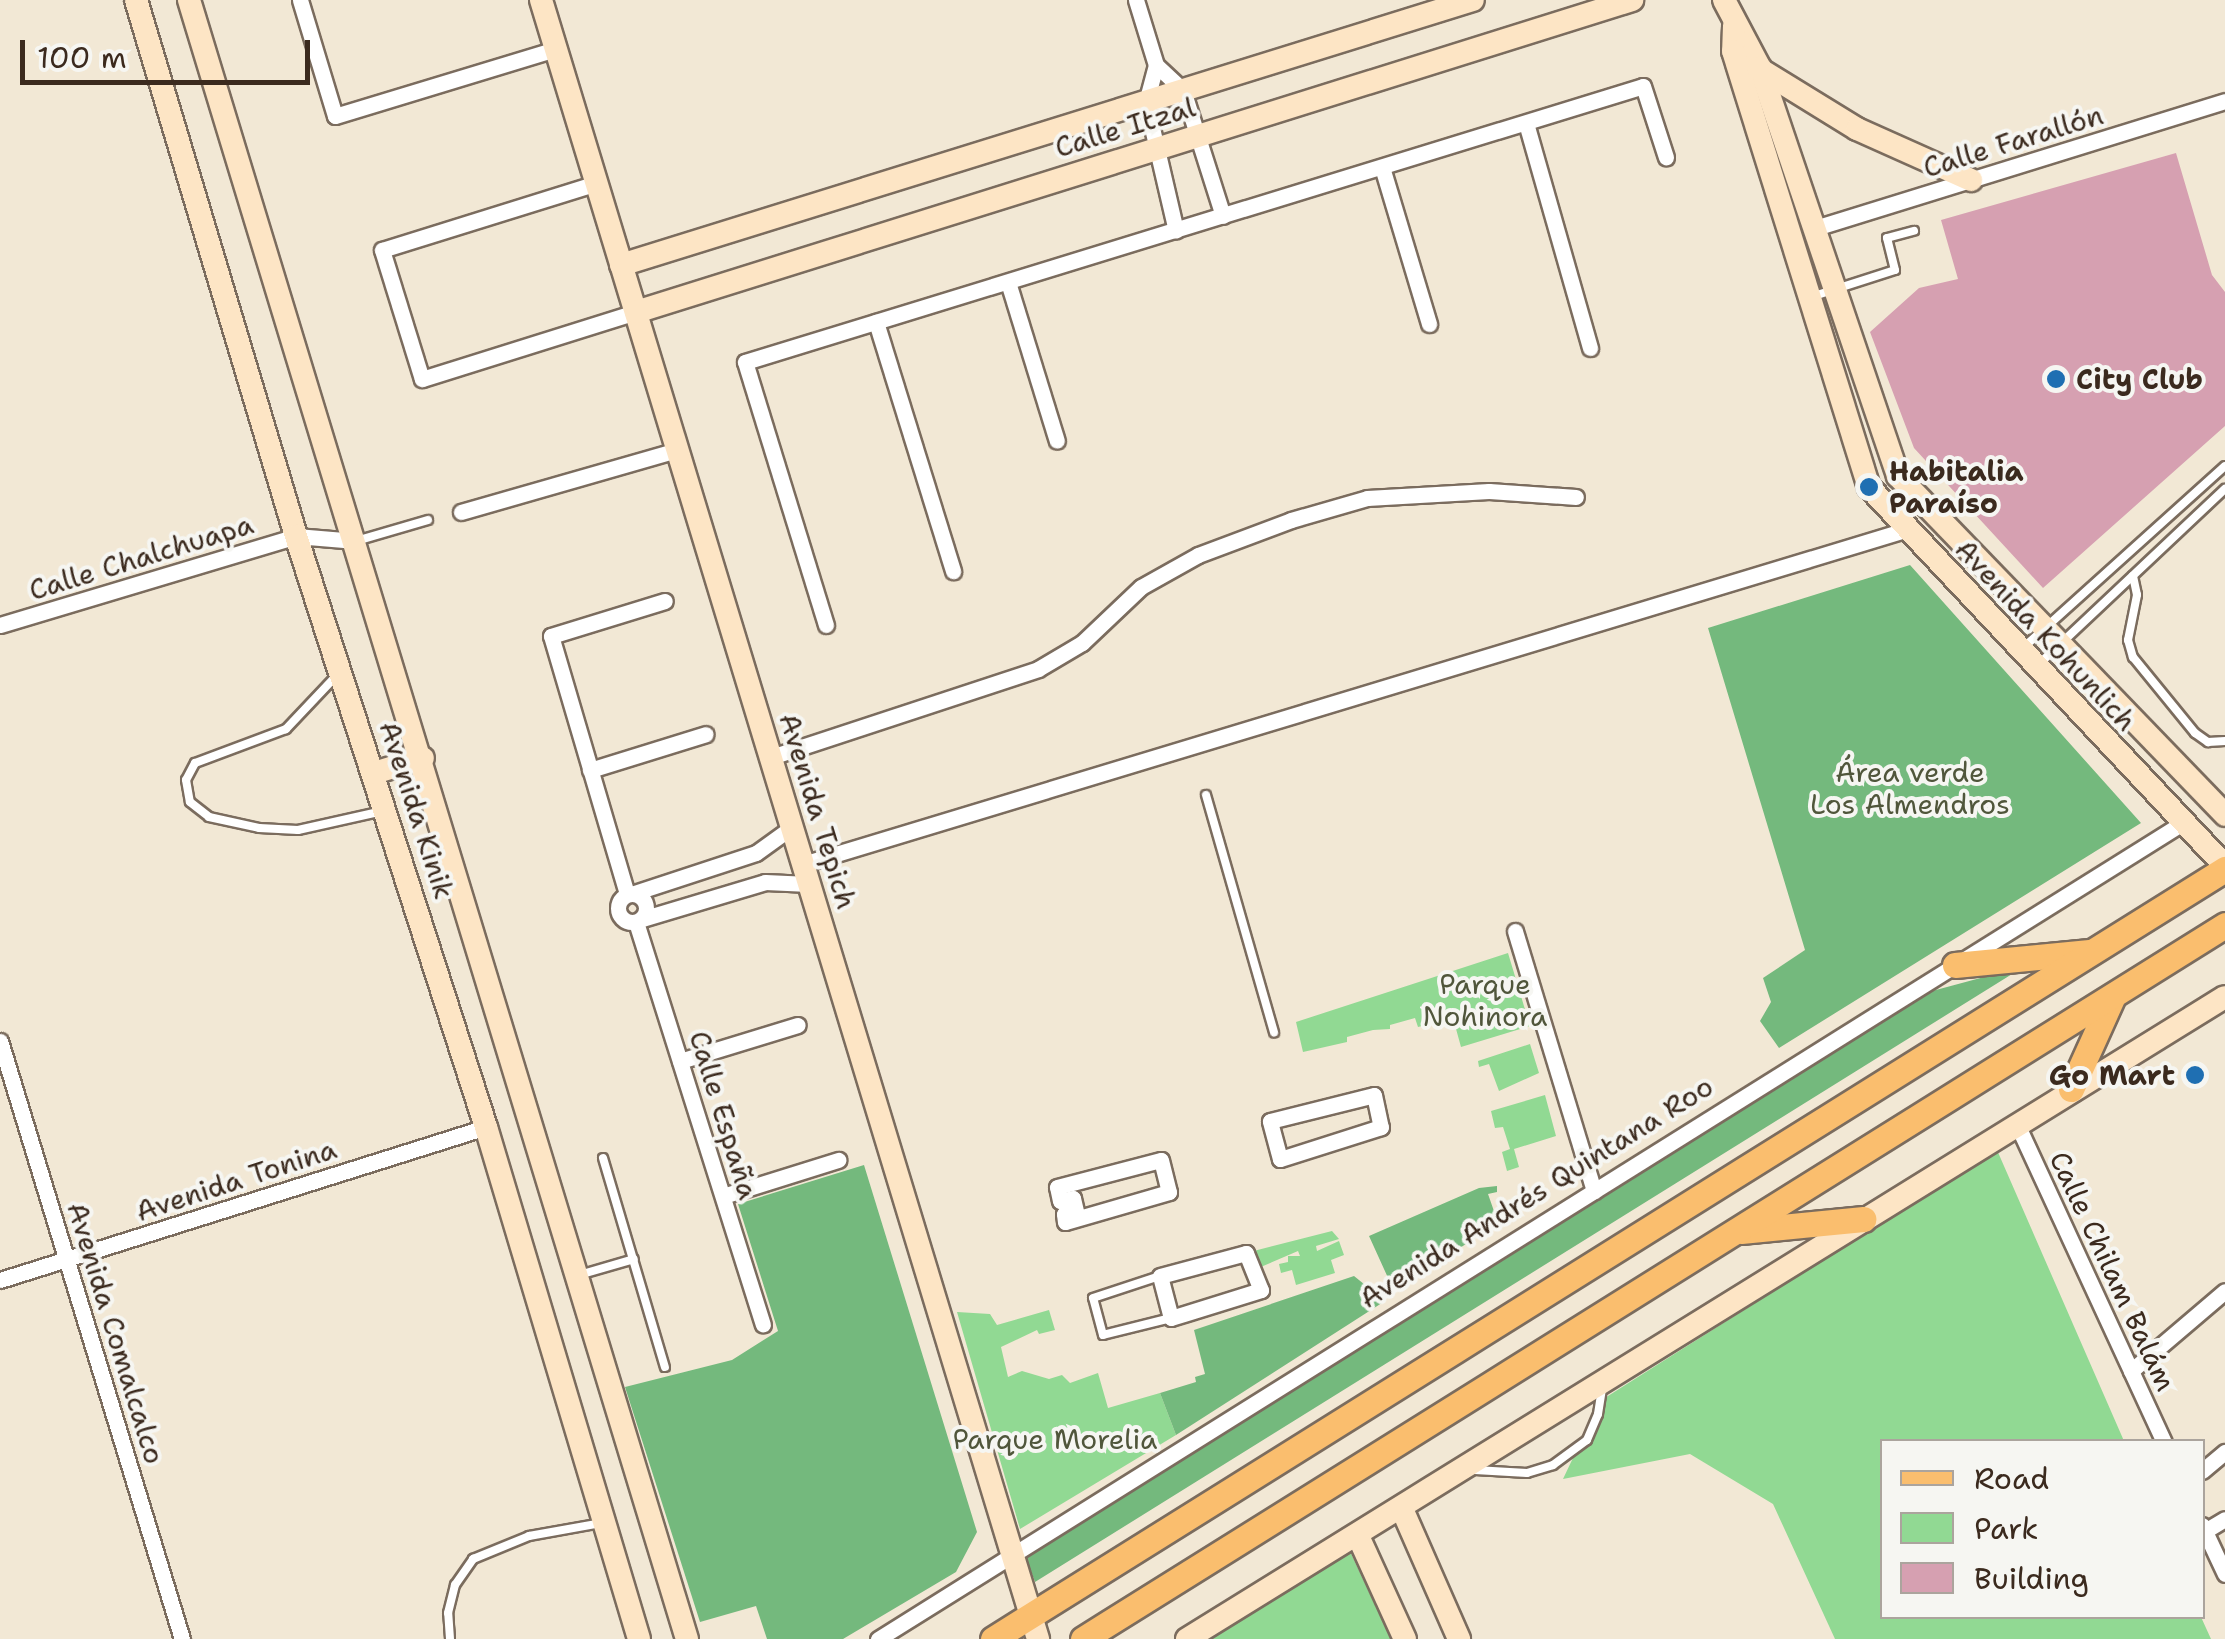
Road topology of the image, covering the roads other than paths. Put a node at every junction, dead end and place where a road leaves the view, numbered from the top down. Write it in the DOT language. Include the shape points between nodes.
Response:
graph roads {
  1 [pos="136,0"];
  2 [pos="188,0"];
  3 [pos="300,0"];
  4 [pos="541,0"];
  5 [pos="1136,0"];
  6 [pos="1473,0"];
  7 [pos="1632,0"];
  8 [pos="1724,0"];
  9 [pos="556,49"];
  10 [pos="1156,66"];
  11 [pos="1750,71"];
  12 [pos="1183,90"];
  13 [pos="2224,99"];
  14 [pos="1146,102"];
  15 [pos="1526,122"];
  16 [pos="1198,136"];
  17 [pos="1157,149"];
  18 [pos="1666,158"];
  19 [pos="1382,167"];
  20 [pos="1971,180"];
  21 [pos="596,183"];
  22 [pos="1223,216"];
  23 [pos="1815,228"];
  24 [pos="1176,230"];
  25 [pos="1914,231"];
  26 [pos="621,265"];
  27 [pos="1008,282"];
  28 [pos="1834,289"];
  29 [pos="1807,299"];
  30 [pos="636,312"];
  31 [pos="876,322"];
  32 [pos="1429,324"];
  33 [pos="1590,348"];
  34 [pos="1057,441"];
  35 [pos="677,450"];
  36 [pos="2225,466"];
  37 [pos="2206,482"];
  38 [pos="2222,491"];
  39 [pos="1576,497"];
  40 [pos="2176,510"];
  41 [pos="461,512"];
  42 [pos="428,520"];
  43 [pos="2189,522"];
  44 [pos="1905,530"];
  45 [pos="296,536"];
  46 [pos="356,541"];
  47 [pos="2136,545"];
  48 [pos="2151,558"];
  49 [pos="953,571"];
  50 [pos="2133,576"];
  51 [pos="665,600"];
  52 [pos="0,625"];
  53 [pos="826,625"];
  54 [pos="2052,636"];
  55 [pos="2027,659"];
  56 [pos="340,670"];
  57 [pos="706,734"];
  58 [pos="2225,741"];
  59 [pos="770,756"];
  60 [pos="423,758"];
  61 [pos="590,770"];
  62 [pos="374,773"];
  63 [pos="1206,795"];
  64 [pos="2221,805"];
  65 [pos="386,810"];
  66 [pos="2182,824"];
  67 [pos="792,828"];
  68 [pos="2225,868"];
  69 [pos="806,874"];
  70 [pos="656,884"];
  71 [pos="631,894"];
  72 [pos="664,914"];
  73 [pos="639,920"];
  74 [pos="2225,926"];
  75 [pos="1515,932"];
  76 [pos="2094,951"];
  77 [pos="1955,966"];
  78 [pos="2225,996"];
  79 [pos="2112,997"];
  80 [pos="798,1025"];
  81 [pos="1274,1032"];
  82 [pos="0,1041"];
  83 [pos="680,1061"];
  84 [pos="2071,1089"];
  85 [pos="1270,1121"];
  86 [pos="2016,1122"];
  87 [pos="486,1127"];
  88 [pos="603,1158"];
  89 [pos="838,1160"];
  90 [pos="1594,1191"];
  91 [pos="723,1196"];
  92 [pos="1060,1201"];
  93 [pos="1863,1219"];
  94 [pos="1736,1232"];
  95 [pos="68,1259"];
  96 [pos="634,1260"];
  97 [pos="579,1275"];
  98 [pos="1160,1276"];
  99 [pos="0,1280"];
  100 [pos="2225,1291"];
  101 [pos="588,1305"];
  102 [pos="1171,1318"];
  103 [pos="545,1320"];
  104 [pos="763,1324"];
  105 [pos="665,1367"];
  106 [pos="2131,1371"];
  107 [pos="1602,1382"];
  108 [pos="2163,1439"];
  109 [pos="2225,1452"];
  110 [pos="1466,1468"];
  111 [pos="2205,1469"];
  112 [pos="1402,1508"];
  113 [pos="605,1522"];
  114 [pos="2205,1530"];
  115 [pos="1358,1536"];
  116 [pos="1012,1554"];
  117 [pos="2225,1574"];
  118 [pos="1035,1627"];
  119 [pos="182,1639"];
  120 [pos="450,1639"];
  121 [pos="639,1639"];
  122 [pos="688,1639"];
  123 [pos="878,1639"];
  124 [pos="992,1639"];
  125 [pos="1083,1639"];
  126 [pos="1188,1639"];
  127 [pos="1404,1639"];
  128 [pos="1459,1639"];
  1 -- 45 [label="street, Avenida Kinik"];
  2 -- 46 [label="street, Avenida Kinik"];
  3 -- 9 [label="street" via="335,116"];
  4 -- 9 [label="street, Avenida Tepich"];
  5 -- 10 [label="street"];
  6 -- 12 [label="street, Calle Itzal"];
  7 -- 16 [label="street, Calle Itzal"];
  8 -- 11 [label="street, Avenida Kohunlich" via="1734,26 1733,51"];
  9 -- 21 [label="street, Avenida Tepich"];
  10 -- 12 [label="street"];
  10 -- 14 [label="street"];
  11 -- 20 [label="street"];
  11 -- 23 [label="street, Avenida Kohunlich"];
  11 -- 29 [label="street, Avenida Kohunlich"];
  12 -- 14 [label="street, Calle Itzal"];
  12 -- 16 [label="street"];
  13 -- 20 [label="street, Calle Farallón"];
  14 -- 17 [label="street"];
  14 -- 26 [label="street, Calle Itzal"];
  15 -- 18 [label="street" via="1642,86"];
  15 -- 19 [label="street"];
  15 -- 33 [label="street"];
  16 -- 17 [label="street, Calle Itzal"];
  16 -- 22 [label="street"];
  17 -- 24 [label="street"];
  17 -- 30 [label="street, Calle Itzal"];
  19 -- 22 [label="street"];
  19 -- 32 [label="street"];
  20 -- 23 [label="street, Calle Farallón"];
  21 -- 26 [label="street, Avenida Tepich"];
  21 -- 30 [label="street" via="382,250 422,378"];
  22 -- 24 [label="street"];
  23 -- 28 [label="street, Avenida Kohunlich"];
  24 -- 27 [label="street"];
  25 -- 28 [label="lane" via="1887,238 1895,270"];
  26 -- 30 [label="street, Avenida Tepich"];
  27 -- 31 [label="street"];
  27 -- 34 [label="street"];
  28 -- 29 [label="lane"];
  28 -- 54 [label="street, Avenida Kohunlich" via="1898,476"];
  29 -- 44 [label="street, Avenida Kohunlich" via="1869,488"];
  30 -- 35 [label="street, Avenida Tepich"];
  31 -- 49 [label="street"];
  31 -- 53 [label="street" via="745,362"];
  35 -- 41 [label="street"];
  35 -- 59 [label="street, Avenida Tepich"];
  36 -- 37 [label="lane"];
  37 -- 38 [label="lane"];
  37 -- 40 [label="lane"];
  38 -- 43 [label="lane"];
  39 -- 59 [label="street" via="1489,491 1367,498 1292,520 1198,555 1141,587 1082,643 1038,669"];
  40 -- 43 [label="lane"];
  40 -- 47 [label="lane"];
  42 -- 46 [label="lane"];
  43 -- 48 [label="lane"];
  44 -- 55 [label="street, Avenida Kohunlich"];
  44 -- 69 [label="street"];
  45 -- 46 [label="street"];
  45 -- 52 [label="street, Calle Chalchuapa"];
  45 -- 56 [label="street, Avenida Kinik"];
  46 -- 60 [label="street, Avenida Kinik"];
  47 -- 48 [label="lane"];
  47 -- 54 [label="lane"];
  48 -- 50 [label="lane"];
  50 -- 54 [label="lane"];
  50 -- 58 [label="lane" via="2133,657 2195,734"];
  51 -- 61 [label="street, Calle España" via="551,636"];
  54 -- 55 [label="lane"];
  54 -- 55 [label="lane"];
  54 -- 64 [label="street, Avenida Kohunlich"];
  55 -- 66 [label="street, Avenida Kohunlich"];
  56 -- 62 [label="street, Avenida Kinik"];
  56 -- 65 [label="lane" via="286,729 195,763 186,780 190,802 209,818 298,830"];
  57 -- 61 [label="street"];
  59 -- 67 [label="street, Avenida Tepich"];
  60 -- 62 [label="street"];
  60 -- 97 [label="street, Avenida Kinik"];
  61 -- 71 [label="street, Calle España"];
  62 -- 65 [label="street, Avenida Kinik"];
  63 -- 81 [label="lane"];
  64 -- 66 [label="street, Avenida Andrés Quintana Roo"];
  65 -- 87 [label="street, Avenida Kinik"];
  66 -- 68 [label="street, Avenida Kohunlich"];
  66 -- 77 [label="street, Avenida Andrés Quintana Roo"];
  67 -- 69 [label="street, Avenida Tepich"];
  67 -- 70 [label="street" via="756,853"];
  68 -- 76 [label="main road"];
  69 -- 72 [label="street"];
  69 -- 116 [label="street, Avenida Tepich"];
  70 -- 71 [label="street"];
  70 -- 72 [label="street"];
  71 -- 73 [label="street, Calle España" via="646,904"];
  71 -- 73 [label="street, Calle España" via="619,900 619,914"];
  72 -- 73 [label="street"];
  73 -- 83 [label="street, Calle España"];
  74 -- 79 [label="main road"];
  75 -- 90 [label="street"];
  76 -- 77 [label="main road"];
  76 -- 118 [label="main road"];
  77 -- 90 [label="street, Avenida Andrés Quintana Roo"];
  78 -- 84 [label="street"];
  79 -- 84 [label="main road"];
  79 -- 94 [label="main road"];
  80 -- 83 [label="street"];
  82 -- 95 [label="street, Avenida Comalcalco"];
  83 -- 91 [label="street, Calle España"];
  84 -- 86 [label="street"];
  85 -- 85 [label="street" via="1374,1095 1381,1127 1280,1159"];
  86 -- 93 [label="street"];
  86 -- 106 [label="street, Calle Chilam Balám"];
  87 -- 95 [label="street, Avenida Tonina"];
  87 -- 103 [label="street, Avenida Kinik"];
  88 -- 96 [label="lane"];
  89 -- 91 [label="street"];
  90 -- 116 [label="street, Avenida Andrés Quintana Roo"];
  91 -- 104 [label="street, Calle España"];
  92 -- 92 [label="street" via="1058,1188 1161,1160 1169,1192 1065,1222 1064,1214 1076,1211 1073,1198"];
  93 -- 94 [label="main road"];
  93 -- 107 [label="street"];
  94 -- 125 [label="main road"];
  95 -- 99 [label="street, Avenida Tonina"];
  95 -- 119 [label="street, Avenida Comalcalco"];
  96 -- 97 [label="lane"];
  96 -- 105 [label="lane"];
  97 -- 101 [label="street, Avenida Kinik"];
  98 -- 102 [label="lane"];
  98 -- 102 [label="lane" via="1093,1298 1103,1336"];
  98 -- 102 [label="street" via="1246,1253 1256,1270 1261,1290"];
  100 -- 106 [label="street"];
  101 -- 103 [label="street"];
  101 -- 122 [label="street, Avenida Kinik"];
  103 -- 113 [label="street, Avenida Kinik"];
  106 -- 108 [label="street, Calle Chilam Balám"];
  107 -- 110 [label="street"];
  107 -- 110 [label="lane" via="1587,1440 1553,1466 1504,1474"];
  109 -- 111 [label="street"];
  110 -- 112 [label="street"];
  112 -- 115 [label="street"];
  112 -- 128 [label="street"];
  113 -- 120 [label="lane" via="529,1536 473,1558 455,1585"];
  113 -- 121 [label="street, Avenida Kinik"];
  114 -- 117 [label="street"];
  115 -- 126 [label="street"];
  115 -- 127 [label="street"];
  116 -- 118 [label="street, Avenida Tepich"];
  116 -- 123 [label="street, Avenida Andrés Quintana Roo"];
  118 -- 124 [label="main road"];
}
